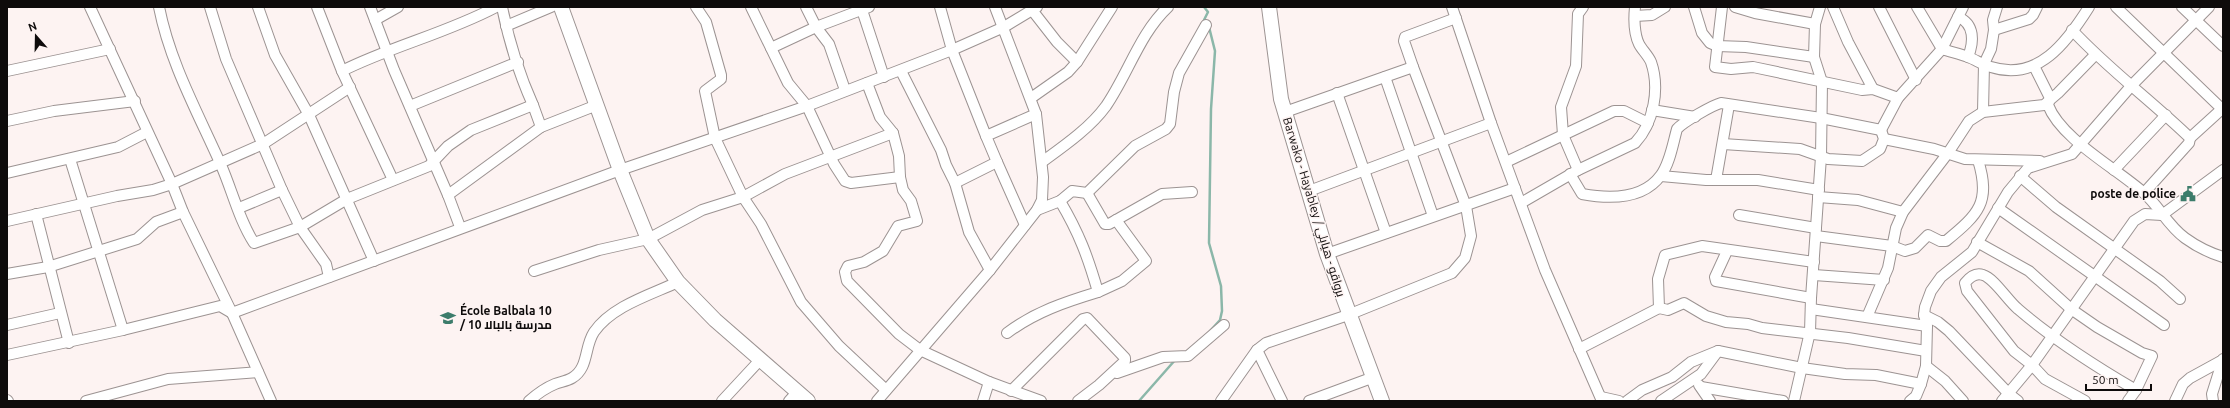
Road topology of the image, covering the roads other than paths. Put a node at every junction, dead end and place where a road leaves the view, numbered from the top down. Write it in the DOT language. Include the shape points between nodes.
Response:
graph roads {
  1 [pos="90,7"];
  2 [pos="159,7"];
  3 [pos="210,7"];
  4 [pos="258,7"];
  5 [pos="317,7"];
  6 [pos="370,7"];
  7 [pos="398,7"];
  8 [pos="496,7"];
  9 [pos="502,7"];
  10 [pos="551,7"];
  11 [pos="561,7"];
  12 [pos="696,7"];
  13 [pos="751,7"];
  14 [pos="806,7"];
  15 [pos="940,7"];
  16 [pos="995,7"];
  17 [pos="1112,7"];
  18 [pos="1168,7"];
  19 [pos="1269,7"];
  20 [pos="1452,7"];
  21 [pos="1583,7"];
  22 [pos="1665,7"];
  23 [pos="1694,7"];
  24 [pos="1722,7"];
  25 [pos="1734,7"];
  26 [pos="1820,7"];
  27 [pos="1833,7"];
  28 [pos="1879,7"];
  29 [pos="1917,7"];
  30 [pos="1963,7"];
  31 [pos="1997,7"];
  32 [pos="2037,7"];
  33 [pos="2089,7"];
  34 [pos="2116,7"];
  35 [pos="2182,7"];
  36 [pos="2209,7"];
  37 [pos="865,8"];
  38 [pos="1034,9"];
  39 [pos="1635,12"];
  40 [pos="1958,17"];
  41 [pos="1456,18"];
  42 [pos="375,20"];
  43 [pos="2196,21"];
  44 [pos="1815,24"];
  45 [pos="1206,25"];
  46 [pos="506,26"];
  47 [pos="816,27"];
  48 [pos="1004,27"];
  49 [pos="1994,30"];
  50 [pos="2072,30"];
  51 [pos="1717,46"];
  52 [pos="2223,46"];
  53 [pos="770,48"];
  54 [pos="110,49"];
  55 [pos="1942,49"];
  56 [pos="952,50"];
  57 [pos="387,51"];
  58 [pos="2164,52"];
  59 [pos="2095,55"];
  60 [pos="1814,57"];
  61 [pos="1968,57"];
  62 [pos="518,62"];
  63 [pos="1077,62"];
  64 [pos="1984,64"];
  65 [pos="2034,66"];
  66 [pos="1413,67"];
  67 [pos="901,70"];
  68 [pos="7,71"];
  69 [pos="342,71"];
  70 [pos="884,77"];
  71 [pos="1385,77"];
  72 [pos="1916,80"];
  73 [pos="1822,82"];
  74 [pos="867,83"];
  75 [pos="2132,85"];
  76 [pos="350,87"];
  77 [pos="1873,89"];
  78 [pos="846,90"];
  79 [pos="1337,93"];
  80 [pos="1032,98"];
  81 [pos="1898,98"];
  82 [pos="2050,98"];
  83 [pos="135,101"];
  84 [pos="533,105"];
  85 [pos="597,105"];
  86 [pos="1729,105"];
  87 [pos="410,106"];
  88 [pos="807,106"];
  89 [pos="2223,109"];
  90 [pos="1652,110"];
  91 [pos="1285,112"];
  92 [pos="1983,112"];
  93 [pos="1036,114"];
  94 [pos="309,115"];
  95 [pos="2166,115"];
  96 [pos="1694,117"];
  97 [pos="1821,118"];
  98 [pos="7,121"];
  99 [pos="1491,123"];
  100 [pos="1648,123"];
  101 [pos="541,127"];
  102 [pos="147,132"];
  103 [pos="893,133"];
  104 [pos="1883,134"];
  105 [pos="1563,135"];
  106 [pos="986,136"];
  107 [pos="715,138"];
  108 [pos="2190,138"];
  109 [pos="1442,141"];
  110 [pos="263,144"];
  111 [pos="1722,144"];
  112 [pos="2082,144"];
  113 [pos="1411,153"];
  114 [pos="1948,153"];
  115 [pos="829,156"];
  116 [pos="1821,157"];
  117 [pos="70,159"];
  118 [pos="434,160"];
  119 [pos="1978,160"];
  120 [pos="2048,161"];
  121 [pos="996,162"];
  122 [pos="1042,162"];
  123 [pos="1506,162"];
  124 [pos="221,164"];
  125 [pos="620,170"];
  126 [pos="1365,170"];
  127 [pos="2114,170"];
  128 [pos="2223,170"];
  129 [pos="1574,172"];
  130 [pos="7,173"];
  131 [pos="1661,176"];
  132 [pos="2020,176"];
  133 [pos="900,177"];
  134 [pos="393,180"];
  135 [pos="1716,180"];
  136 [pos="955,183"];
  137 [pos="172,184"];
  138 [pos="1516,188"];
  139 [pos="282,190"];
  140 [pos="1309,191"];
  141 [pos="1192,192"];
  142 [pos="1087,193"];
  143 [pos="1819,193"];
  144 [pos="2144,193"];
  145 [pos="448,195"];
  146 [pos="742,197"];
  147 [pos="347,199"];
  148 [pos="1060,202"];
  149 [pos="1521,203"];
  150 [pos="83,204"];
  151 [pos="1466,206"];
  152 [pos="239,208"];
  153 [pos="1998,208"];
  154 [pos="1037,210"];
  155 [pos="183,212"];
  156 [pos="1903,212"];
  157 [pos="36,214"];
  158 [pos="1974,214"];
  159 [pos="1739,215"];
  160 [pos="2162,215"];
  161 [pos="1433,216"];
  162 [pos="1116,220"];
  163 [pos="7,221"];
  164 [pos="1989,223"];
  165 [pos="300,226"];
  166 [pos="1025,226"];
  167 [pos="460,227"];
  168 [pos="1816,232"];
  169 [pos="1386,233"];
  170 [pos="648,239"];
  171 [pos="1977,242"];
  172 [pos="1892,246"];
  173 [pos="2114,249"];
  174 [pos="98,250"];
  175 [pos="1727,251"];
  176 [pos="2220,253"];
  177 [pos="1328,254"];
  178 [pos="374,261"];
  179 [pos="1814,262"];
  180 [pos="48,267"];
  181 [pos="990,270"];
  182 [pos="534,271"];
  183 [pos="7,274"];
  184 [pos="1814,275"];
  185 [pos="329,277"];
  186 [pos="2095,278"];
  187 [pos="1884,280"];
  188 [pos="678,282"];
  189 [pos="1098,292"];
  190 [pos="1811,298"];
  191 [pos="2180,299"];
  192 [pos="1659,308"];
  193 [pos="1811,309"];
  194 [pos="2071,309"];
  195 [pos="60,313"];
  196 [pos="232,313"];
  197 [pos="1348,315"];
  198 [pos="1924,315"];
  199 [pos="1867,317"];
  200 [pos="7,325"];
  201 [pos="1224,325"];
  202 [pos="2164,325"];
  203 [pos="1927,326"];
  204 [pos="123,330"];
  205 [pos="1810,332"];
  206 [pos="1007,333"];
  207 [pos="2052,335"];
  208 [pos="69,343"];
  209 [pos="1580,349"];
  210 [pos="920,350"];
  211 [pos="1257,350"];
  212 [pos="1718,351"];
  213 [pos="1926,351"];
  214 [pos="7,355"];
  215 [pos="2221,358"];
  216 [pos="761,359"];
  217 [pos="2032,365"];
  218 [pos="1926,366"];
  219 [pos="1802,368"];
  220 [pos="258,372"];
  221 [pos="1111,375"];
  222 [pos="1374,377"];
  223 [pos="989,382"];
  224 [pos="1698,384"];
  225 [pos="1921,384"];
  226 [pos="1648,388"];
  227 [pos="886,390"];
  228 [pos="2136,390"];
  229 [pos="1016,395"];
  230 [pos="793,396"];
  231 [pos="2006,398"];
  232 [pos="1602,399"];
  233 [pos="1915,399"];
  234 [pos="1313,400"];
  235 [pos="86,401"];
  236 [pos="271,401"];
  237 [pos="529,401"];
  238 [pos="722,401"];
  239 [pos="808,401"];
  240 [pos="877,401"];
  241 [pos="983,401"];
  242 [pos="1041,401"];
  243 [pos="1078,401"];
  244 [pos="1220,401"];
  245 [pos="1282,401"];
  246 [pos="1382,401"];
  247 [pos="1619,401"];
  248 [pos="1627,401"];
  249 [pos="1660,401"];
  250 [pos="1710,401"];
  251 [pos="1783,401"];
  252 [pos="1794,401"];
  253 [pos="1963,401"];
  254 [pos="2018,401"];
  255 [pos="2085,401"];
  256 [pos="2128,401"];
  257 [pos="2175,401"];
  258 [pos="2213,401"];
  1 -- 54 [label="street"];
  2 -- 124 [label="street" via="174,59"];
  3 -- 110 [label="street" via="226,59"];
  4 -- 94 [label="street" via="275,55"];
  5 -- 69 [label="street"];
  6 -- 42 [label="street"];
  7 -- 42 [label="street"];
  8 -- 57 [label="street"];
  9 -- 46 [label="street"];
  10 -- 46 [label="street"];
  11 -- 85 [label="street"];
  12 -- 107 [label="street" via="706,22 721,77 706,91"];
  13 -- 53 [label="street"];
  14 -- 47 [label="street"];
  15 -- 56 [label="street"];
  16 -- 48 [label="street"];
  17 -- 63 [label="street"];
  18 -- 122 [label="street" via="1148,33 1103,110 1084,129"];
  19 -- 91 [label="street, Barwako - Hayabley / برواقو - هيابلي" via="1278,82"];
  20 -- 41 [label="street"];
  21 -- 105 [label="street" via="1578,14 1576,66 1561,107"];
  22 -- 39 [label="street" via="1652,15"];
  23 -- 51 [label="street" via="1702,33 1710,43"];
  24 -- 51 [label="street"];
  25 -- 44 [label="street"];
  26 -- 44 [label="street"];
  27 -- 77 [label="street"];
  28 -- 72 [label="street"];
  29 -- 55 [label="street"];
  30 -- 40 [label="street"];
  31 -- 49 [label="street" via="1993,20"];
  32 -- 49 [label="street" via="2029,19"];
  33 -- 50 [label="street"];
  34 -- 58 [label="street"];
  35 -- 43 [label="street"];
  36 -- 43 [label="street"];
  37 -- 47 [label="street"];
  37 -- 70 [label="street"];
  38 -- 48 [label="street"];
  38 -- 63 [label="street" via="1057,42"];
  39 -- 90 [label="street" via="1638,43 1654,71"];
  40 -- 55 [label="street"];
  40 -- 61 [label="street" via="1966,20 1971,29 1973,38"];
  41 -- 66 [label="street" via="1405,37"];
  41 -- 99 [label="street"];
  42 -- 57 [label="street"];
  43 -- 52 [label="street"];
  43 -- 58 [label="street"];
  44 -- 60 [label="street"];
  45 -- 142 [label="street" via="1179,73 1170,124 1166,129 1135,146"];
  46 -- 62 [label="street"];
  47 -- 53 [label="street"];
  47 -- 78 [label="street" via="829,44"];
  48 -- 56 [label="street"];
  48 -- 80 [label="street"];
  49 -- 64 [label="street" via="1991,49"];
  50 -- 59 [label="street"];
  50 -- 65 [label="street" via="2051,57"];
  51 -- 60 [label="street" via="1746,47"];
  51 -- 73 [label="street" via="1714,63 1717,67 1753,67"];
  53 -- 88 [label="street" via="788,83"];
  54 -- 68 [label="street"];
  54 -- 83 [label="street"];
  55 -- 61 [label="street"];
  55 -- 72 [label="street"];
  56 -- 67 [label="street"];
  56 -- 106 [label="street"];
  57 -- 69 [label="street"];
  57 -- 87 [label="street"];
  58 -- 75 [label="street"];
  58 -- 89 [label="street"];
  59 -- 75 [label="street"];
  59 -- 82 [label="street"];
  60 -- 73 [label="street"];
  61 -- 64 [label="street"];
  62 -- 84 [label="street" via="520,74"];
  62 -- 87 [label="street"];
  63 -- 80 [label="street" via="1068,72"];
  64 -- 65 [label="street" via="2008,70"];
  64 -- 92 [label="street"];
  65 -- 82 [label="street"];
  66 -- 71 [label="street"];
  66 -- 109 [label="street"];
  67 -- 70 [label="street"];
  67 -- 136 [label="street" via="926,117"];
  69 -- 76 [label="street"];
  70 -- 74 [label="street"];
  71 -- 79 [label="street"];
  71 -- 113 [label="street"];
  72 -- 81 [label="street"];
  73 -- 77 [label="street" via="1862,90"];
  73 -- 97 [label="street"];
  74 -- 78 [label="street"];
  74 -- 103 [label="street" via="880,117"];
  75 -- 95 [label="street"];
  75 -- 112 [label="street"];
  76 -- 94 [label="street"];
  76 -- 134 [label="street"];
  77 -- 81 [label="street"];
  78 -- 88 [label="street"];
  79 -- 91 [label="street"];
  79 -- 126 [label="street"];
  80 -- 93 [label="street"];
  81 -- 104 [label="street"];
  82 -- 92 [label="street" via="2044,105 2035,107"];
  82 -- 112 [label="street" via="2050,110 2060,124"];
  83 -- 98 [label="street" via="54,111"];
  83 -- 102 [label="street"];
  84 -- 101 [label="street"];
  84 -- 118 [label="street" via="471,130 448,146"];
  85 -- 101 [label="street"];
  85 -- 125 [label="street"];
  86 -- 96 [label="street" via="1714,105"];
  86 -- 97 [label="street"];
  86 -- 111 [label="street"];
  87 -- 118 [label="street"];
  88 -- 107 [label="street"];
  88 -- 115 [label="street"];
  89 -- 108 [label="street"];
  90 -- 96 [label="street"];
  90 -- 100 [label="street"];
  91 -- 140 [label="street, Barwako - Hayabley / برواقو - هيابلي"];
  92 -- 114 [label="street" via="1969,121"];
  93 -- 106 [label="street"];
  93 -- 122 [label="street"];
  94 -- 110 [label="street"];
  94 -- 147 [label="street"];
  95 -- 108 [label="street"];
  95 -- 127 [label="street"];
  96 -- 131 [label="street" via="1677,129"];
  97 -- 104 [label="street"];
  97 -- 116 [label="street"];
  99 -- 109 [label="street"];
  99 -- 123 [label="street"];
  100 -- 105 [label="street" via="1620,110"];
  100 -- 129 [label="street" via="1642,136 1635,143"];
  101 -- 145 [label="street"];
  102 -- 117 [label="street" via="118,147"];
  102 -- 137 [label="street"];
  103 -- 115 [label="street"];
  103 -- 133 [label="street" via="899,156"];
  104 -- 114 [label="street"];
  104 -- 116 [label="street" via="1880,149 1862,161"];
  105 -- 123 [label="street"];
  105 -- 129 [label="street"];
  106 -- 121 [label="street"];
  107 -- 125 [label="street"];
  107 -- 146 [label="street"];
  108 -- 144 [label="street" via="2189,143"];
  109 -- 113 [label="street"];
  109 -- 151 [label="street"];
  110 -- 124 [label="street"];
  110 -- 139 [label="street"];
  111 -- 116 [label="street" via="1800,150"];
  111 -- 135 [label="street"];
  112 -- 120 [label="street" via="2072,154"];
  112 -- 127 [label="street"];
  113 -- 126 [label="street"];
  113 -- 161 [label="street"];
  114 -- 119 [label="street"];
  114 -- 156 [label="street"];
  115 -- 133 [label="street" via="845,181 851,183"];
  115 -- 146 [label="street" via="785,174"];
  116 -- 143 [label="street"];
  117 -- 130 [label="street"];
  117 -- 150 [label="street"];
  118 -- 134 [label="street" via="430,166"];
  118 -- 145 [label="street"];
  119 -- 120 [label="street"];
  119 -- 158 [label="street" via="1984,194 1982,204"];
  120 -- 132 [label="street" via="2028,168"];
  121 -- 136 [label="street"];
  121 -- 166 [label="street"];
  122 -- 154 [label="street" via="1043,190"];
  123 -- 138 [label="street"];
  124 -- 137 [label="street"];
  124 -- 152 [label="street"];
  125 -- 167 [label="street"];
  125 -- 170 [label="street"];
  126 -- 140 [label="street"];
  126 -- 169 [label="street"];
  127 -- 144 [label="street"];
  128 -- 160 [label="street"];
  129 -- 131 [label="street" via="1582,194 1608,197 1634,195"];
  129 -- 149 [label="street"];
  131 -- 135 [label="street"];
  132 -- 153 [label="street"];
  132 -- 173 [label="street" via="2056,207"];
  133 -- 210 [label="street" via="917,221 898,226 883,251 864,262 848,266 845,272 847,281 899,334"];
  134 -- 147 [label="street"];
  135 -- 143 [label="street" via="1758,180"];
  136 -- 181 [label="street" via="969,232"];
  137 -- 150 [label="street"];
  137 -- 155 [label="street"];
  138 -- 149 [label="street"];
  138 -- 151 [label="street"];
  139 -- 152 [label="street"];
  139 -- 165 [label="street"];
  140 -- 177 [label="street, Barwako - Hayabley / برواقو - هيابلي"];
  141 -- 162 [label="street" via="1162,194"];
  142 -- 148 [label="street" via="1072,191"];
  142 -- 162 [label="street" via="1105,224"];
  143 -- 156 [label="street"];
  143 -- 168 [label="street"];
  144 -- 160 [label="street"];
  145 -- 167 [label="street"];
  146 -- 170 [label="street" via="702,210"];
  146 -- 227 [label="street" via="761,224 801,302 839,346"];
  147 -- 165 [label="street"];
  147 -- 178 [label="street"];
  148 -- 154 [label="street"];
  148 -- 189 [label="street" via="1086,250"];
  149 -- 209 [label="street" via="1545,270"];
  150 -- 157 [label="street"];
  150 -- 174 [label="street"];
  151 -- 161 [label="street"];
  151 -- 197 [label="street" via="1471,236 1469,247 1465,258 1452,272"];
  152 -- 165 [label="street" via="254,243"];
  153 -- 164 [label="street"];
  153 -- 186 [label="street"];
  154 -- 166 [label="street"];
  155 -- 174 [label="street" via="156,222 137,239"];
  155 -- 196 [label="street"];
  156 -- 172 [label="street"];
  157 -- 163 [label="street"];
  157 -- 180 [label="street"];
  158 -- 164 [label="street"];
  158 -- 172 [label="street" via="1946,241 1928,235 1910,251"];
  159 -- 168 [label="street"];
  160 -- 173 [label="street" via="2145,214 2138,218"];
  160 -- 176 [label="street" via="2184,237"];
  161 -- 169 [label="street"];
  162 -- 189 [label="street" via="1146,261 1122,281"];
  164 -- 171 [label="street"];
  165 -- 185 [label="street" via="326,264"];
  166 -- 181 [label="street"];
  167 -- 178 [label="street"];
  168 -- 172 [label="street"];
  168 -- 179 [label="street"];
  169 -- 177 [label="street"];
  170 -- 182 [label="street" via="599,250"];
  170 -- 188 [label="street"];
  171 -- 194 [label="street" via="2029,271"];
  171 -- 198 [label="street" via="1972,252 1941,277 1931,291"];
  172 -- 187 [label="street"];
  173 -- 186 [label="street"];
  173 -- 191 [label="street" via="2160,281"];
  174 -- 180 [label="street"];
  174 -- 204 [label="street"];
  175 -- 179 [label="street" via="1730,248"];
  175 -- 190 [label="street" via="1715,277 1716,281"];
  175 -- 192 [label="street" via="1702,246 1665,255 1658,279"];
  177 -- 197 [label="street, Barwako - Hayabley / برواقو - هيابلي"];
  178 -- 185 [label="street"];
  179 -- 184 [label="street"];
  180 -- 183 [label="street"];
  180 -- 195 [label="street"];
  181 -- 210 [label="street"];
  184 -- 187 [label="street"];
  184 -- 190 [label="street"];
  185 -- 196 [label="street"];
  186 -- 194 [label="street"];
  186 -- 202 [label="street"];
  187 -- 199 [label="street"];
  188 -- 216 [label="street" via="715,320"];
  188 -- 237 [label="street" via="619,310 594,332 588,345 586,362 573,378 555,384"];
  189 -- 206 [label="street" via="1055,305 1021,322"];
  190 -- 193 [label="street"];
  192 -- 205 [label="street" via="1668,310 1684,303 1706,316 1726,322"];
  192 -- 209 [label="street"];
  193 -- 199 [label="street"];
  193 -- 205 [label="street"];
  194 -- 207 [label="street"];
  194 -- 228 [label="street" via="2128,346 2152,356"];
  195 -- 200 [label="street"];
  195 -- 208 [label="street"];
  196 -- 204 [label="street" via="220,306"];
  196 -- 220 [label="street"];
  197 -- 211 [label="street" via="1266,343"];
  197 -- 222 [label="street, Barwako - Hayabley / برواقو - هيابلي"];
  198 -- 203 [label="street"];
  198 -- 231 [label="street" via="1938,322 1966,347"];
  199 -- 203 [label="street"];
  201 -- 221 [label="street" via="1188,356 1163,357"];
  203 -- 213 [label="street"];
  204 -- 208 [label="street"];
  205 -- 213 [label="street"];
  205 -- 219 [label="street"];
  207 -- 217 [label="street"];
  207 -- 217 [label="street" via="2017,308 1985,276 1977,274 1965,283 1967,291 2014,351"];
  207 -- 228 [label="street" via="2093,365"];
  208 -- 214 [label="street"];
  209 -- 232 [label="street"];
  210 -- 223 [label="street"];
  210 -- 227 [label="street"];
  211 -- 244 [label="street"];
  211 -- 245 [label="street"];
  212 -- 219 [label="street"];
  212 -- 224 [label="street"];
  212 -- 226 [label="street" via="1691,362 1672,377"];
  213 -- 218 [label="street"];
  215 -- 257 [label="street" via="2183,384"];
  215 -- 258 [label="street" via="2212,394"];
  216 -- 230 [label="street"];
  216 -- 238 [label="street"];
  217 -- 231 [label="street"];
  217 -- 255 [label="street" via="2045,379"];
  218 -- 225 [label="street"];
  218 -- 253 [label="street"];
  219 -- 225 [label="street" via="1845,374 1876,374"];
  219 -- 252 [label="street"];
  220 -- 235 [label="street" via="168,379"];
  220 -- 236 [label="street"];
  221 -- 229 [label="street" via="1124,364 1125,358 1087,318 1083,319"];
  221 -- 243 [label="street"];
  222 -- 234 [label="street"];
  222 -- 246 [label="street, Barwako - Hayabley / برواقو - هيابلي"];
  223 -- 229 [label="street"];
  223 -- 241 [label="street"];
  224 -- 249 [label="street"];
  224 -- 250 [label="street"];
  224 -- 251 [label="street"];
  225 -- 233 [label="street"];
  226 -- 248 [label="street"];
  226 -- 249 [label="street"];
  227 -- 240 [label="street"];
  228 -- 256 [label="street"];
  229 -- 242 [label="street"];
  230 -- 239 [label="street"];
  231 -- 254 [label="street"];
  232 -- 247 [label="street"];
}
